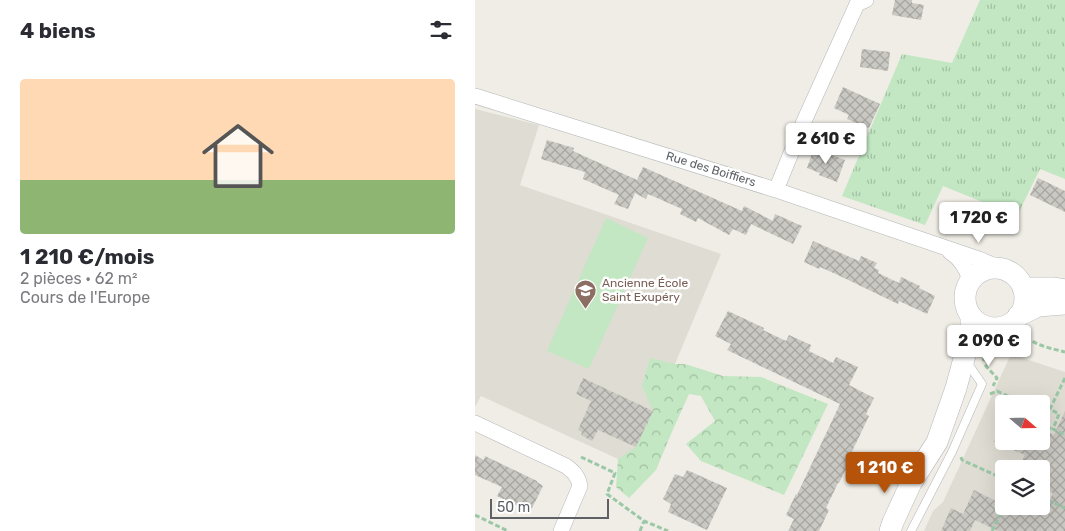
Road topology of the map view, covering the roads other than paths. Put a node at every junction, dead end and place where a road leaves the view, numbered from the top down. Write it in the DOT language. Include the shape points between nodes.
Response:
graph roads {
  1 [pos="866,0"];
  2 [pos="475,96"];
  3 [pos="776,190"];
  4 [pos="945,248"];
  5 [pos="1001,269"];
  6 [pos="970,281"];
  7 [pos="1023,288"];
  8 [pos="1065,290"];
  9 [pos="1065,304"];
  10 [pos="971,317"];
  11 [pos="1014,325"];
  12 [pos="969,365"];
  13 [pos="956,388"];
  14 [pos="475,423"];
  15 [pos="895,529"];
  16 [pos="561,531"];
  1 -- 3 [label="street" via="857,4"];
  2 -- 3 [label="street, Rue des Boiffiers"];
  3 -- 4 [label="street, Rue des Boiffiers"];
  4 -- 5 [label="street, Rue des Boiffiers"];
  4 -- 6 [label="street, Rue des Boiffiers" via="959,259"];
  5 -- 6 [label="street" via="983,271"];
  5 -- 7 [label="street" via="1014,276"];
  6 -- 10 [label="street" via="965,300"];
  7 -- 8 [label="street"];
  7 -- 11 [label="street" via="1022,310"];
  9 -- 11 [label="street" via="1038,306"];
  10 -- 11 [label="street" via="981,325"];
  10 -- 13 [label="street" via="971,333"];
  11 -- 12 [label="street" via="981,345"];
  12 -- 13 [label="street"];
  12 -- 15 [label="lane" via="982,384 952,452"];
  13 -- 15 [label="street" via="937,442 911,483"];
  14 -- 16 [label="street" via="573,471 580,486"];
}
